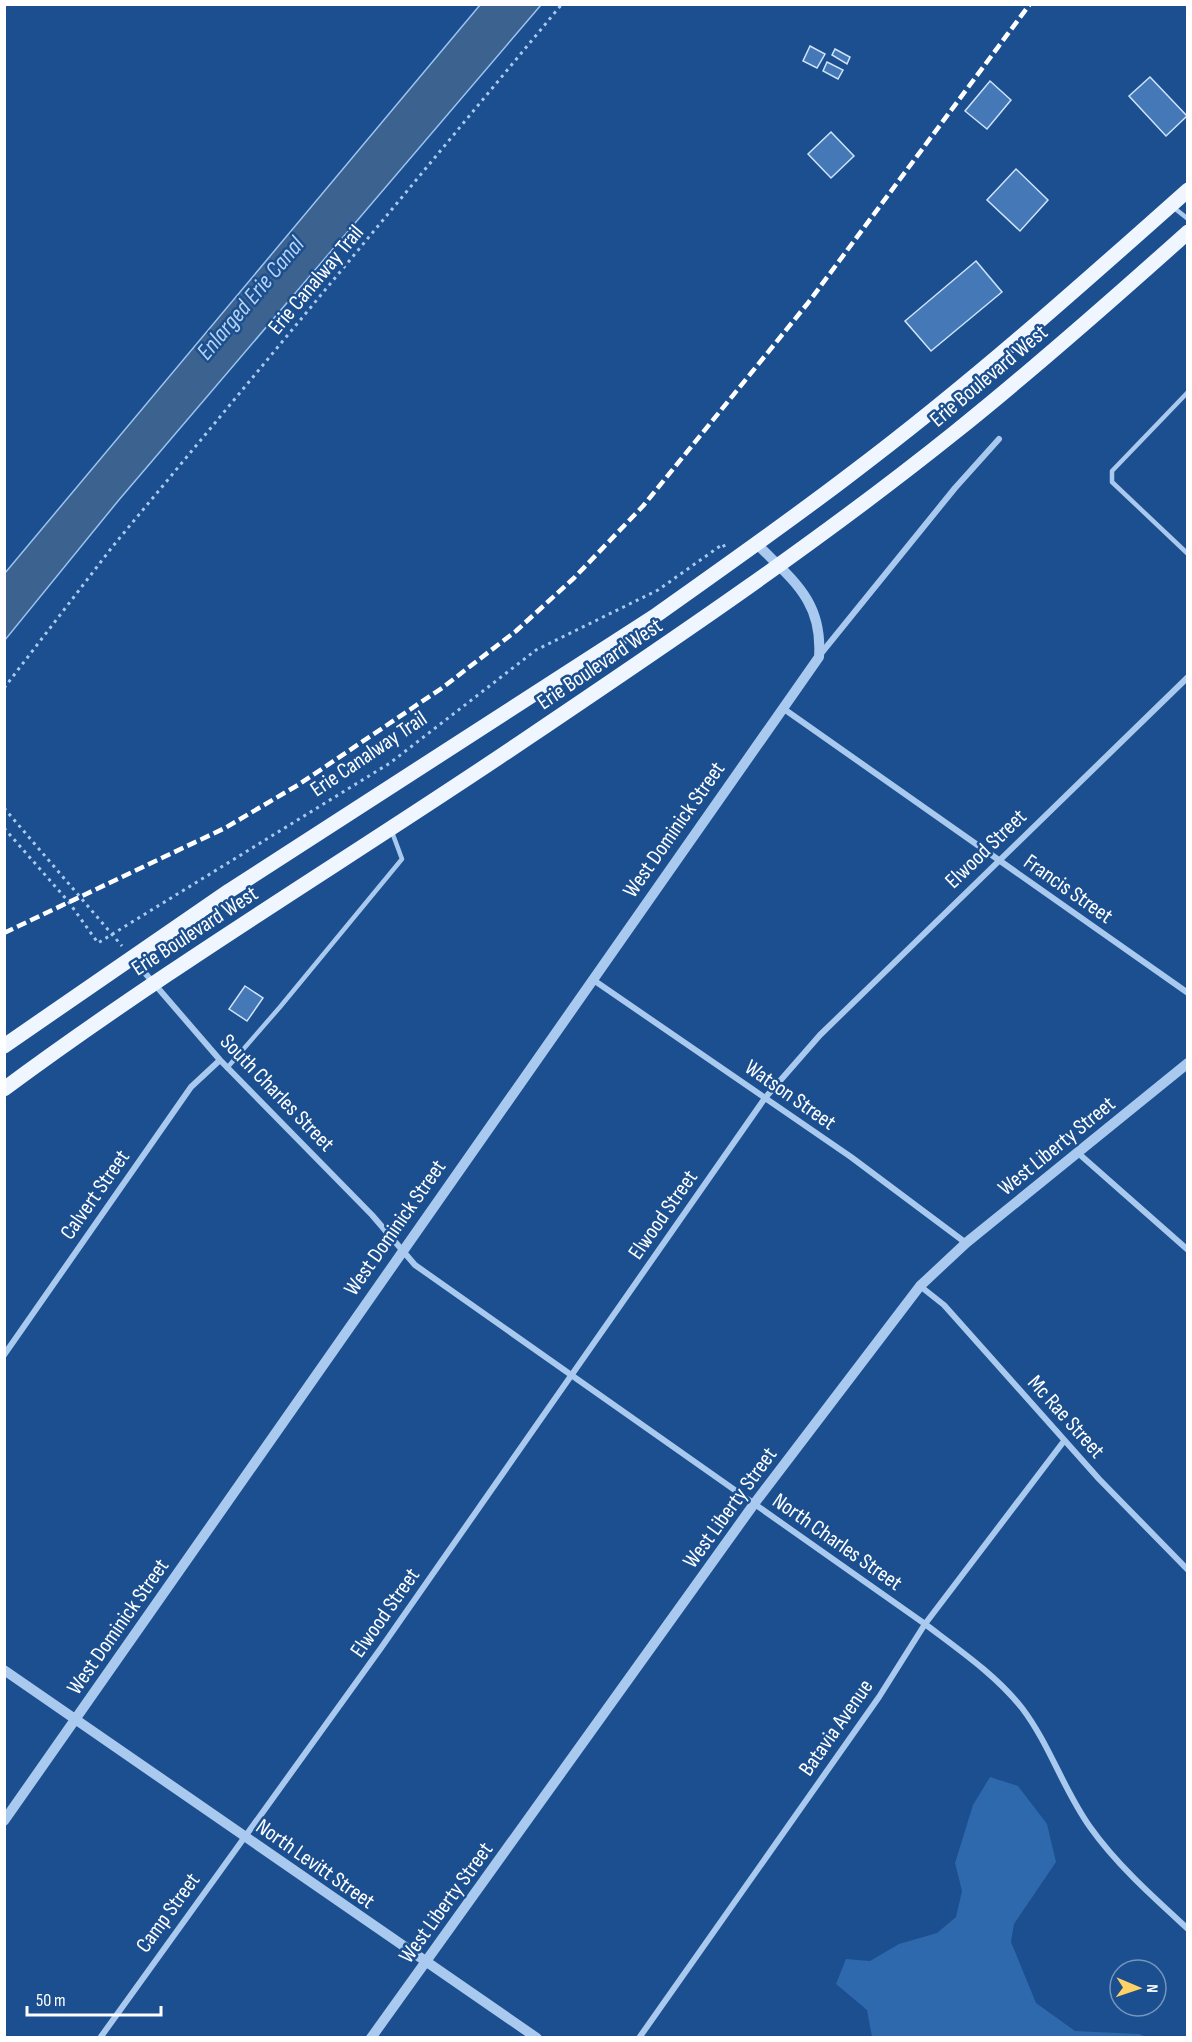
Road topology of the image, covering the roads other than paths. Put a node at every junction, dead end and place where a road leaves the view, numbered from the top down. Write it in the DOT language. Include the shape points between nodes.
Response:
graph roads {
  1 [pos="1188,190"];
  2 [pos="1171,205"];
  3 [pos="1188,219"];
  4 [pos="1188,232"];
  5 [pos="1188,392"];
  6 [pos="999,439"];
  7 [pos="756,543"];
  8 [pos="1188,554"];
  9 [pos="778,566"];
  10 [pos="819,657"];
  11 [pos="1188,677"];
  12 [pos="784,709"];
  13 [pos="390,827"];
  14 [pos="998,860"];
  15 [pos="131,956"];
  16 [pos="592,979"];
  17 [pos="154,982"];
  18 [pos="1188,993"];
  19 [pos="4,1046"];
  20 [pos="220,1060"];
  21 [pos="1188,1063"];
  22 [pos="227,1068"];
  23 [pos="4,1089"];
  24 [pos="765,1098"];
  25 [pos="1077,1153"];
  26 [pos="966,1243"];
  27 [pos="402,1250"];
  28 [pos="1188,1250"];
  29 [pos="920,1286"];
  30 [pos="4,1355"];
  31 [pos="571,1375"];
  32 [pos="1065,1441"];
  33 [pos="754,1504"];
  34 [pos="1188,1570"];
  35 [pos="925,1624"];
  36 [pos="4,1671"];
  37 [pos="75,1719"];
  38 [pos="4,1821"];
  39 [pos="244,1837"];
  40 [pos="1188,1929"];
  41 [pos="425,1962"];
  42 [pos="100,2037"];
  43 [pos="371,2037"];
  44 [pos="537,2037"];
  45 [pos="639,2037"];
  1 -- 2 [label="main road, Erie Boulevard West"];
  2 -- 3 [label="lane"];
  2 -- 7 [label="main road, Erie Boulevard West" via="981,370 851,474"];
  4 -- 9 [label="main road, Erie Boulevard West" via="952,435"];
  5 -- 8 [label="lane" via="1112,471 1112,482"];
  6 -- 10 [label="street, West Dominick Street"];
  7 -- 9 [label="street"];
  7 -- 15 [label="main road, Erie Boulevard West" via="655,616"];
  9 -- 10 [label="street" via="807,598 816,615"];
  9 -- 13 [label="main road, Erie Boulevard West" via="526,740"];
  10 -- 12 [label="street, West Dominick Street"];
  11 -- 14 [label="street, Elwood Street"];
  12 -- 14 [label="street, Francis Street"];
  12 -- 16 [label="street, West Dominick Street"];
  13 -- 17 [label="main road, Erie Boulevard West"];
  13 -- 22 [label="lane" via="402,859"];
  14 -- 18 [label="street, Francis Street"];
  14 -- 24 [label="street, Elwood Street" via="820,1035"];
  15 -- 17 [label="street, South Charles Street"];
  15 -- 19 [label="main road, Erie Boulevard West"];
  16 -- 24 [label="street, Watson Street"];
  16 -- 27 [label="street, West Dominick Street"];
  17 -- 20 [label="street, South Charles Street"];
  17 -- 23 [label="main road, Erie Boulevard West"];
  20 -- 22 [label="street, South Charles Street"];
  20 -- 30 [label="street, Calvert Street" via="191,1087"];
  21 -- 25 [label="street, West Liberty Street"];
  22 -- 27 [label="street, South Charles Street"];
  24 -- 26 [label="street, Watson Street"];
  24 -- 31 [label="street, Elwood Street"];
  25 -- 26 [label="street, West Liberty Street"];
  25 -- 28 [label="street"];
  26 -- 29 [label="street, West Liberty Street"];
  27 -- 31 [label="street, North Charles Street" via="415,1265"];
  27 -- 37 [label="street, West Dominick Street"];
  29 -- 32 [label="street, Mc Rae Street" via="944,1305"];
  29 -- 33 [label="street, West Liberty Street"];
  31 -- 33 [label="street, North Charles Street"];
  31 -- 39 [label="street, Elwood Street"];
  32 -- 34 [label="street, Mc Rae Street"];
  32 -- 35 [label="street, Batavia Avenue"];
  33 -- 35 [label="street, North Charles Street"];
  33 -- 41 [label="street, West Liberty Street"];
  35 -- 40 [label="street, North Charles Street" via="978,1664 1020,1706 1089,1826 1110,1853"];
  35 -- 45 [label="street, Batavia Avenue" via="879,1697"];
  36 -- 37 [label="street, North Levitt Street"];
  37 -- 38 [label="street, West Dominick Street"];
  37 -- 39 [label="street, North Levitt Street"];
  39 -- 41 [label="street, North Levitt Street"];
  39 -- 42 [label="street, Camp Street"];
  41 -- 43 [label="street, West Liberty Street"];
  41 -- 44 [label="street, North Levitt Street"];
}
